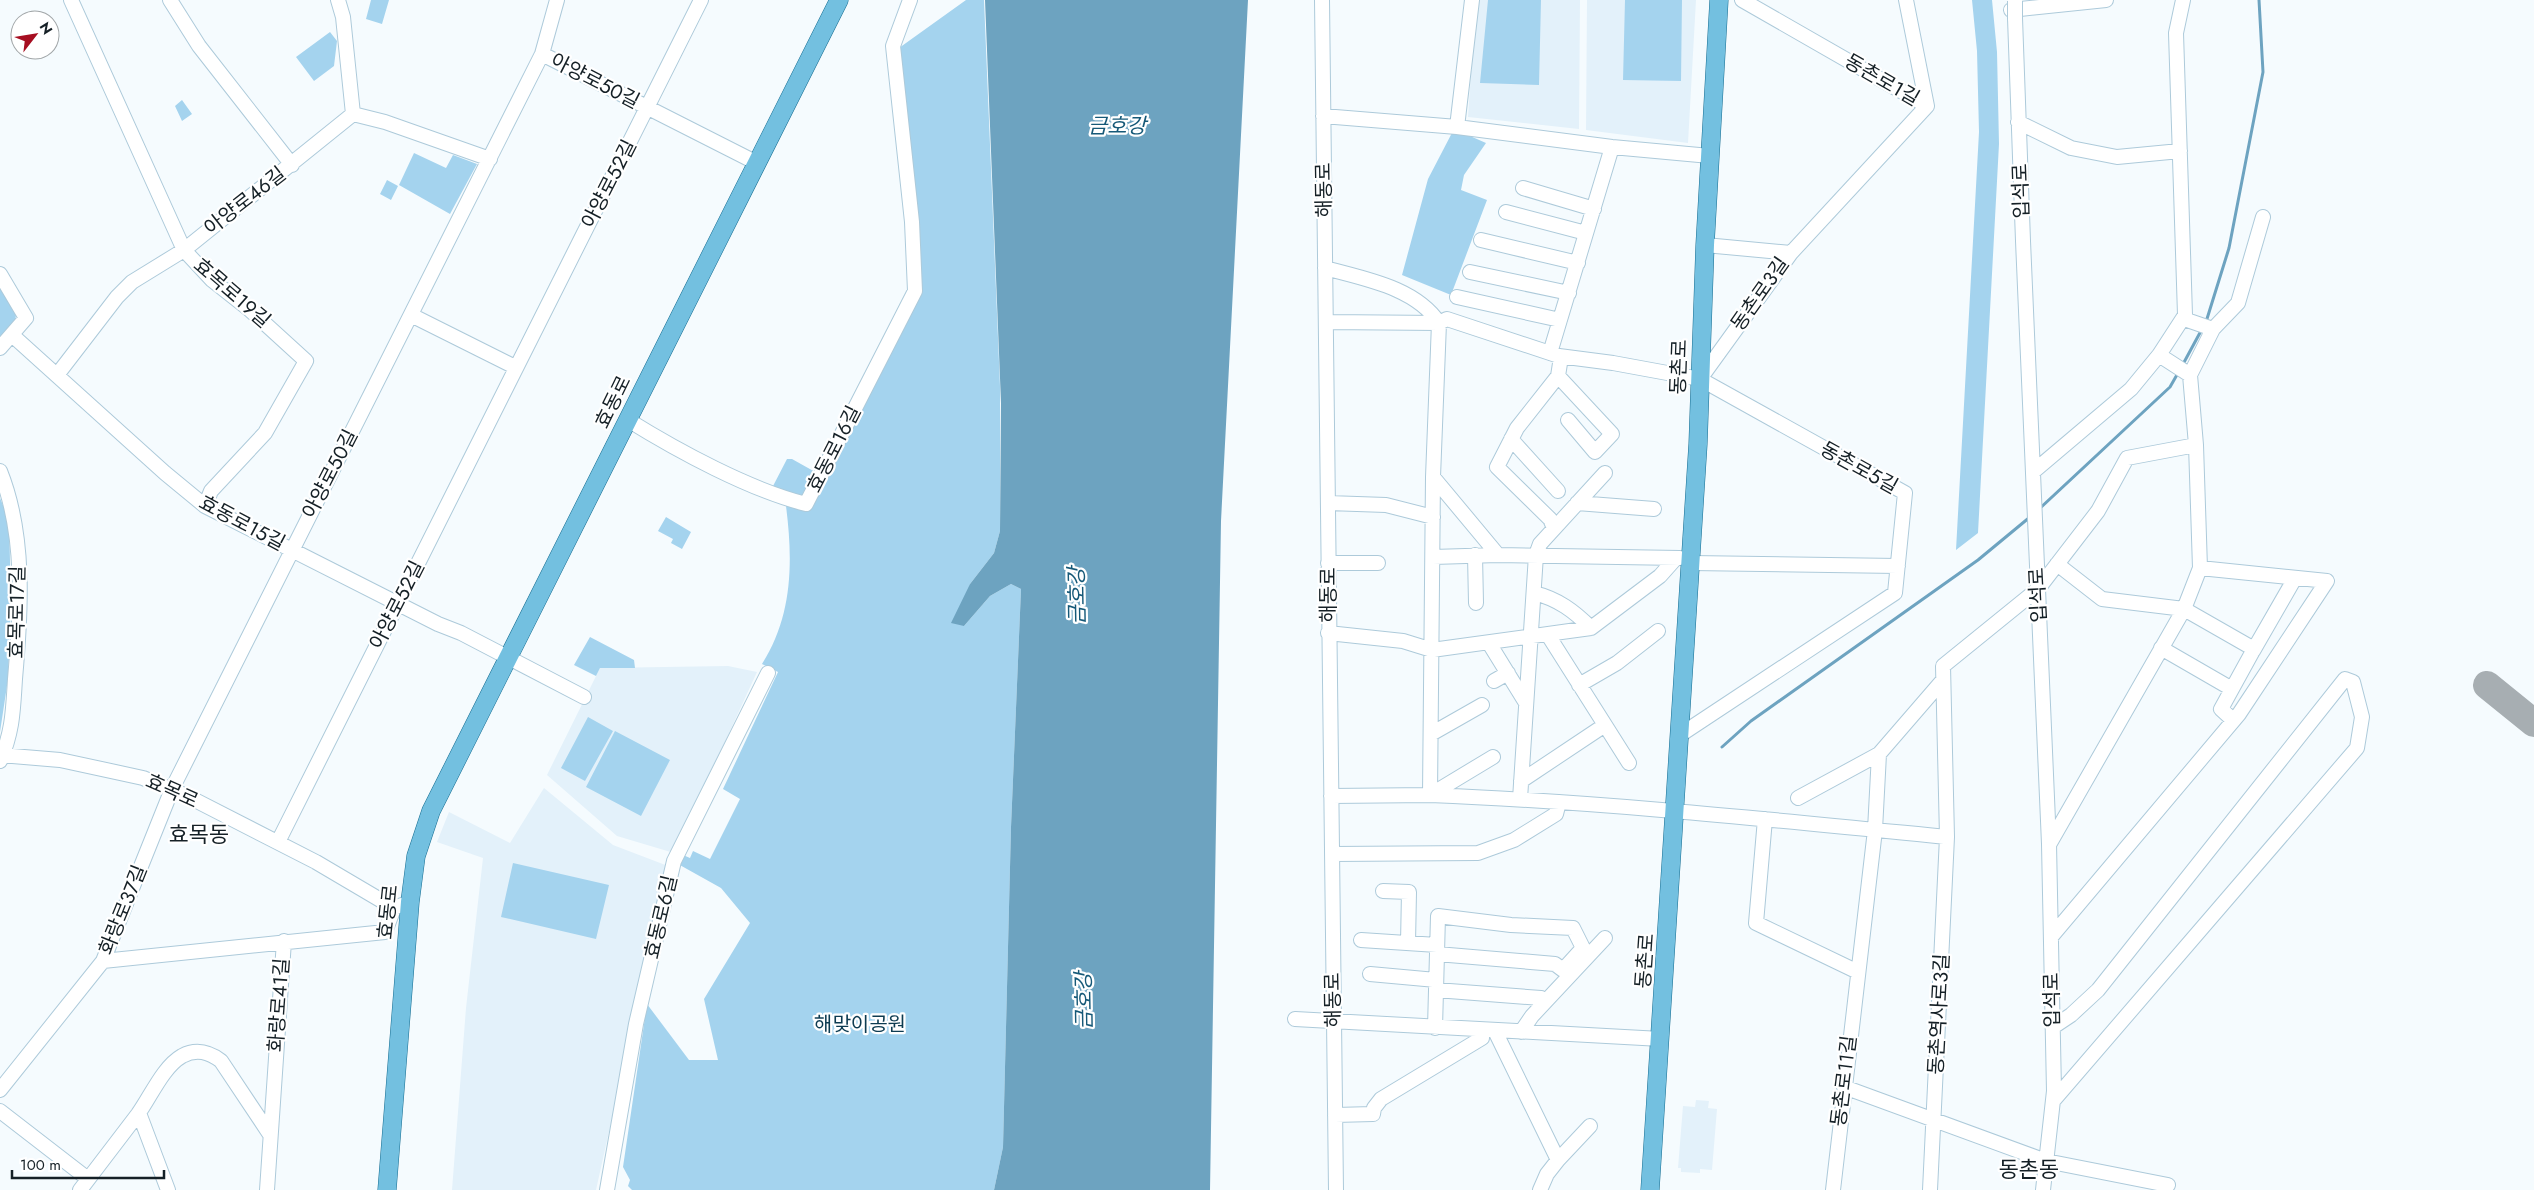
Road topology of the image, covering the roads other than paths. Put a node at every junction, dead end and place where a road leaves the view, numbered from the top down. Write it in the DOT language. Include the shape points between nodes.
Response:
graph roads {
  1 [pos="71,0"];
  2 [pos="170,0"];
  3 [pos="338,0"];
  4 [pos="557,0"];
  5 [pos="701,0"];
  6 [pos="839,0"];
  7 [pos="910,0"];
  8 [pos="1322,0"];
  9 [pos="1472,0"];
  10 [pos="1719,0"];
  11 [pos="1742,0"];
  12 [pos="1906,0"];
  13 [pos="2106,0"];
  14 [pos="2183,0"];
  15 [pos="2014,7"];
  16 [pos="542,54"];
  17 [pos="1927,106"];
  18 [pos="648,108"];
  19 [pos="353,114"];
  20 [pos="1323,116"];
  21 [pos="2018,122"];
  22 [pos="1457,127"];
  23 [pos="1612,147"];
  24 [pos="2180,151"];
  25 [pos="1710,156"];
  26 [pos="490,160"];
  27 [pos="756,163"];
  28 [pos="292,165"];
  29 [pos="1523,188"];
  30 [pos="1594,209"];
  31 [pos="1506,212"];
  32 [pos="2263,217"];
  33 [pos="1586,233"];
  34 [pos="1481,240"];
  35 [pos="1705,245"];
  36 [pos="184,250"];
  37 [pos="1792,253"];
  38 [pos="1578,263"];
  39 [pos="1325,268"];
  40 [pos="1470,272"];
  41 [pos="0,274"];
  42 [pos="1569,292"];
  43 [pos="1456,297"];
  44 [pos="411,315"];
  45 [pos="2184,319"];
  46 [pos="1560,320"];
  47 [pos="1326,322"];
  48 [pos="1439,323"];
  49 [pos="2213,329"];
  50 [pos="12,335"];
  51 [pos="0,348"];
  52 [pos="1556,355"];
  53 [pos="2159,355"];
  54 [pos="515,367"];
  55 [pos="57,375"];
  56 [pos="2190,375"];
  57 [pos="1558,376"];
  58 [pos="1700,379"];
  59 [pos="628,420"];
  60 [pos="1568,420"];
  61 [pos="1511,439"];
  62 [pos="2196,445"];
  63 [pos="0,471"];
  64 [pos="2033,472"];
  65 [pos="1605,473"];
  66 [pos="1433,477"];
  67 [pos="1558,491"];
  68 [pos="1328,503"];
  69 [pos="1577,503"];
  70 [pos="205,506"];
  71 [pos="1654,509"];
  72 [pos="1433,517"];
  73 [pos="1554,528"];
  74 [pos="292,548"];
  75 [pos="1475,555"];
  76 [pos="1498,555"];
  77 [pos="1536,555"];
  78 [pos="1434,556"];
  79 [pos="1686,560"];
  80 [pos="1378,562"];
  81 [pos="1328,563"];
  82 [pos="2058,564"];
  83 [pos="1898,566"];
  84 [pos="2200,568"];
  85 [pos="2295,578"];
  86 [pos="2038,589"];
  87 [pos="1534,593"];
  88 [pos="398,602"];
  89 [pos="1476,603"];
  90 [pos="2184,609"];
  91 [pos="1592,628"];
  92 [pos="1658,631"];
  93 [pos="1328,633"];
  94 [pos="1548,635"];
  95 [pos="1531,638"];
  96 [pos="1489,643"];
  97 [pos="2161,648"];
  98 [pos="1432,650"];
  99 [pos="2253,650"];
  100 [pos="508,659"];
  101 [pos="768,673"];
  102 [pos="1508,673"];
  103 [pos="1943,673"];
  104 [pos="1494,681"];
  105 [pos="1579,685"];
  106 [pos="2232,689"];
  107 [pos="584,697"];
  108 [pos="1526,703"];
  109 [pos="1482,705"];
  110 [pos="2233,720"];
  111 [pos="1605,724"];
  112 [pos="1431,734"];
  113 [pos="1680,735"];
  114 [pos="1879,754"];
  115 [pos="1,757"];
  116 [pos="1493,757"];
  117 [pos="1629,763"];
  118 [pos="1521,780"];
  119 [pos="172,789"];
  120 [pos="1430,795"];
  121 [pos="1331,796"];
  122 [pos="1798,798"];
  123 [pos="1520,799"];
  124 [pos="1559,802"];
  125 [pos="1676,810"];
  126 [pos="1765,819"];
  127 [pos="1875,830"];
  128 [pos="1948,837"];
  129 [pos="278,842"];
  130 [pos="2049,844"];
  131 [pos="1332,854"];
  132 [pos="1383,891"];
  133 [pos="402,905"];
  134 [pos="2051,937"];
  135 [pos="1605,938"];
  136 [pos="1361,940"];
  137 [pos="284,941"];
  138 [pos="1408,943"];
  139 [pos="1437,950"];
  140 [pos="103,962"];
  141 [pos="1858,972"];
  142 [pos="1370,974"];
  143 [pos="1436,985"];
  144 [pos="1546,1001"];
  145 [pos="1294,1020"];
  146 [pos="1334,1023"];
  147 [pos="2053,1027"];
  148 [pos="1435,1028"];
  149 [pos="1489,1031"];
  150 [pos="1521,1032"];
  151 [pos="1661,1040"];
  152 [pos="1844,1087"];
  153 [pos="0,1090"];
  154 [pos="2053,1101"];
  155 [pos="0,1111"];
  156 [pos="139,1113"];
  157 [pos="1335,1115"];
  158 [pos="1934,1120"];
  159 [pos="1590,1126"];
  160 [pos="270,1132"];
  161 [pos="1558,1160"];
  162 [pos="2046,1161"];
  163 [pos="84,1185"];
  164 [pos="608,1185"];
  165 [pos="2168,1185"];
  166 [pos="168,1190"];
  167 [pos="267,1190"];
  168 [pos="388,1190"];
  169 [pos="619,1190"];
  170 [pos="1336,1190"];
  171 [pos="1540,1190"];
  172 [pos="1650,1190"];
  173 [pos="1833,1190"];
  174 [pos="1930,1190"];
  175 [pos="2043,1190"];
  1 -- 36 [label="street, 효목로19길"];
  2 -- 28 [label="street" via="199,46"];
  3 -- 19 [label="street" via="343,17"];
  4 -- 16 [label="street, 아양로50길"];
  5 -- 18 [label="street, 아양로52길"];
  6 -- 27 [label="main road, 효동로"];
  7 -- 59 [label="street, 효동로16길" via="893,46 912,222 915,290 806,504 782,498 738,478"];
  8 -- 20 [label="street, 해동로"];
  9 -- 22 [label="street"];
  10 -- 25 [label="main road, 동촌로"];
  11 -- 17 [label="street, 동촌로1길"];
  12 -- 17 [label="street"];
  13 -- 15 [label="street"];
  14 -- 24 [label="street" via="2176,33"];
  15 -- 21 [label="street, 입석로"];
  16 -- 18 [label="street, 아양로50길"];
  16 -- 26 [label="street, 아양로50길"];
  17 -- 37 [label="street, 동촌로1길"];
  18 -- 27 [label="street"];
  18 -- 54 [label="street, 아양로52길"];
  19 -- 26 [label="street" via="410,130"];
  19 -- 28 [label="street, 아양로46길"];
  20 -- 22 [label="street"];
  20 -- 39 [label="street, 해동로"];
  21 -- 24 [label="street" via="2070,148 2117,157"];
  21 -- 64 [label="street, 입석로"];
  22 -- 23 [label="street"];
  23 -- 25 [label="street"];
  23 -- 30 [label="street"];
  24 -- 53 [label="street" via="2185,315"];
  25 -- 35 [label="main road, 동촌로"];
  26 -- 44 [label="street, 아양로50길"];
  27 -- 59 [label="main road, 효동로"];
  28 -- 36 [label="street, 아양로46길"];
  29 -- 30 [label="street"];
  30 -- 33 [label="street"];
  31 -- 33 [label="street"];
  32 -- 49 [label="street" via="2238,303"];
  33 -- 38 [label="street"];
  34 -- 38 [label="street"];
  35 -- 37 [label="street, 동촌로3길"];
  35 -- 58 [label="main road, 동촌로"];
  36 -- 55 [label="street, 아양로46길" via="132,282"];
  36 -- 70 [label="street, 효목로19길" via="212,280 306,361 265,433 212,491"];
  37 -- 58 [label="street, 동촌로3길"];
  38 -- 42 [label="street"];
  39 -- 47 [label="street, 해동로"];
  39 -- 48 [label="street" via="1393,288 1430,310"];
  40 -- 42 [label="street"];
  41 -- 50 [label="street" via="26,318"];
  42 -- 46 [label="street"];
  43 -- 46 [label="street"];
  44 -- 54 [label="street"];
  44 -- 74 [label="street, 아양로50길"];
  45 -- 49 [label="street"];
  46 -- 52 [label="street"];
  47 -- 48 [label="street"];
  47 -- 68 [label="street, 해동로"];
  48 -- 52 [label="street" via="1447,319"];
  48 -- 66 [label="street"];
  49 -- 56 [label="street"];
  50 -- 51 [label="street"];
  50 -- 55 [label="street, 효동로15길"];
  52 -- 57 [label="street"];
  52 -- 58 [label="street"];
  53 -- 56 [label="street"];
  53 -- 64 [label="street" via="2131,389"];
  54 -- 88 [label="street, 아양로52길"];
  55 -- 70 [label="street, 효동로15길"];
  56 -- 62 [label="street"];
  57 -- 60 [label="street" via="1612,434 1595,452"];
  57 -- 61 [label="street"];
  58 -- 79 [label="main road, 동촌로"];
  58 -- 83 [label="street, 동촌로5길" via="1905,493"];
  59 -- 100 [label="main road, 효동로"];
  61 -- 67 [label="street"];
  61 -- 73 [label="street" via="1497,467 1550,519"];
  62 -- 82 [label="street" via="2127,458 2098,511"];
  62 -- 84 [label="street"];
  63 -- 115 [label="street, 효목로17길" via="16,530 20,586 19,640 10,736"];
  64 -- 86 [label="street, 입석로"];
  65 -- 69 [label="street"];
  66 -- 72 [label="street"];
  66 -- 76 [label="street"];
  68 -- 72 [label="street" via="1386,505"];
  68 -- 81 [label="street, 해동로"];
  69 -- 71 [label="street"];
  69 -- 73 [label="street"];
  70 -- 74 [label="street, 효동로15길"];
  72 -- 78 [label="street"];
  73 -- 77 [label="street" via="1540,544"];
  74 -- 88 [label="street, 효동로15길"];
  74 -- 119 [label="street, 아양로50길"];
  75 -- 76 [label="street"];
  75 -- 78 [label="street"];
  75 -- 89 [label="street"];
  76 -- 77 [label="street"];
  77 -- 79 [label="street"];
  77 -- 87 [label="street"];
  78 -- 98 [label="street"];
  79 -- 83 [label="street"];
  79 -- 91 [label="street"];
  79 -- 113 [label="main road, 동촌로"];
  80 -- 81 [label="street"];
  81 -- 93 [label="street, 해동로"];
  82 -- 86 [label="street"];
  82 -- 90 [label="street" via="2102,599"];
  83 -- 113 [label="street" via="1895,593"];
  84 -- 85 [label="street"];
  84 -- 90 [label="street"];
  85 -- 99 [label="street"];
  85 -- 110 [label="street" via="2327,581"];
  86 -- 103 [label="street"];
  86 -- 130 [label="street, 입석로"];
  87 -- 91 [label="street" via="1574,610"];
  87 -- 95 [label="street"];
  88 -- 100 [label="street, 효동로15길"];
  88 -- 129 [label="street, 아양로52길"];
  90 -- 97 [label="street"];
  90 -- 99 [label="street"];
  91 -- 94 [label="street"];
  92 -- 105 [label="street" via="1617,663"];
  93 -- 98 [label="street" via="1403,641"];
  93 -- 121 [label="street, 해동로"];
  94 -- 95 [label="street"];
  94 -- 105 [label="street"];
  95 -- 96 [label="street"];
  95 -- 108 [label="street"];
  96 -- 98 [label="street"];
  96 -- 102 [label="street"];
  97 -- 106 [label="street"];
  97 -- 130 [label="street"];
  98 -- 112 [label="street"];
  99 -- 106 [label="street"];
  100 -- 107 [label="street"];
  100 -- 133 [label="main road, 효동로" via="431,810"];
  101 -- 164 [label="street, 효동로6길" via="674,861 636,1024"];
  102 -- 104 [label="street"];
  102 -- 108 [label="street"];
  103 -- 114 [label="street"];
  103 -- 128 [label="street, 동촌역사로3길"];
  105 -- 111 [label="street"];
  106 -- 110 [label="street" via="2221,709"];
  108 -- 118 [label="street"];
  109 -- 112 [label="street"];
  110 -- 134 [label="street"];
  111 -- 117 [label="street"];
  111 -- 118 [label="street"];
  112 -- 120 [label="street"];
  113 -- 125 [label="main road, 동촌로"];
  114 -- 122 [label="street"];
  114 -- 127 [label="street, 동촌로11길"];
  115 -- 119 [label="street, 효목로" via="60,760 143,778"];
  116 -- 120 [label="street"];
  118 -- 123 [label="street"];
  119 -- 129 [label="street, 효목로"];
  119 -- 140 [label="street, 화랑로37길"];
  120 -- 121 [label="street"];
  120 -- 123 [label="street"];
  121 -- 131 [label="street, 해동로"];
  123 -- 124 [label="street"];
  124 -- 125 [label="street"];
  124 -- 131 [label="street" via="1556,814 1540,826 1478,853"];
  125 -- 126 [label="street"];
  125 -- 151 [label="main road, 동촌로"];
  126 -- 127 [label="street"];
  126 -- 141 [label="street" via="1756,923"];
  127 -- 128 [label="street"];
  127 -- 141 [label="street, 동촌로11길"];
  128 -- 158 [label="street, 동촌역사로3길"];
  129 -- 133 [label="street, 효목로"];
  130 -- 134 [label="street, 입석로"];
  131 -- 146 [label="street, 해동로"];
  132 -- 138 [label="street" via="1409,892"];
  133 -- 137 [label="street, 효동로" via="385,932"];
  133 -- 168 [label="main road, 효동로"];
  134 -- 147 [label="street, 입석로"];
  135 -- 144 [label="street"];
  136 -- 138 [label="street"];
  137 -- 140 [label="street, 화랑로41길"];
  137 -- 160 [label="street, 화랑로41길"];
  138 -- 139 [label="street"];
  139 -- 139 [label="street" via="1556,964 1563,970 1583,948 1573,928 1511,925 1438,916"];
  139 -- 143 [label="street"];
  140 -- 153 [label="street, 화랑로37길"];
  141 -- 152 [label="street, 동촌로11길"];
  142 -- 143 [label="street"];
  143 -- 144 [label="street"];
  143 -- 148 [label="street"];
  144 -- 150 [label="street"];
  145 -- 146 [label="street"];
  146 -- 148 [label="street"];
  146 -- 157 [label="street, 해동로"];
  147 -- 154 [label="street, 입석로"];
  147 -- 154 [label="street" via="2098,990 2345,679 2353,682 2362,717 2357,748"];
  148 -- 149 [label="street"];
  149 -- 150 [label="street"];
  149 -- 157 [label="street" via="1381,1100 1373,1114"];
  149 -- 161 [label="street"];
  150 -- 151 [label="street"];
  151 -- 172 [label="main road, 동촌로"];
  152 -- 158 [label="street"];
  152 -- 173 [label="street, 동촌로11길"];
  154 -- 162 [label="street, 입석로"];
  155 -- 163 [label="street" via="44,1145"];
  156 -- 160 [label="street" via="181,1056 195,1051 211,1053 229,1072"];
  156 -- 163 [label="street"];
  156 -- 166 [label="street"];
  157 -- 170 [label="street, 해동로"];
  158 -- 162 [label="street"];
  158 -- 174 [label="street, 동촌역사로3길"];
  159 -- 161 [label="street"];
  160 -- 167 [label="street, 화랑로41길"];
  161 -- 171 [label="street"];
  162 -- 165 [label="street"];
  162 -- 175 [label="street, 입석로"];
  164 -- 169 [label="street, 효동로6길"];
}
